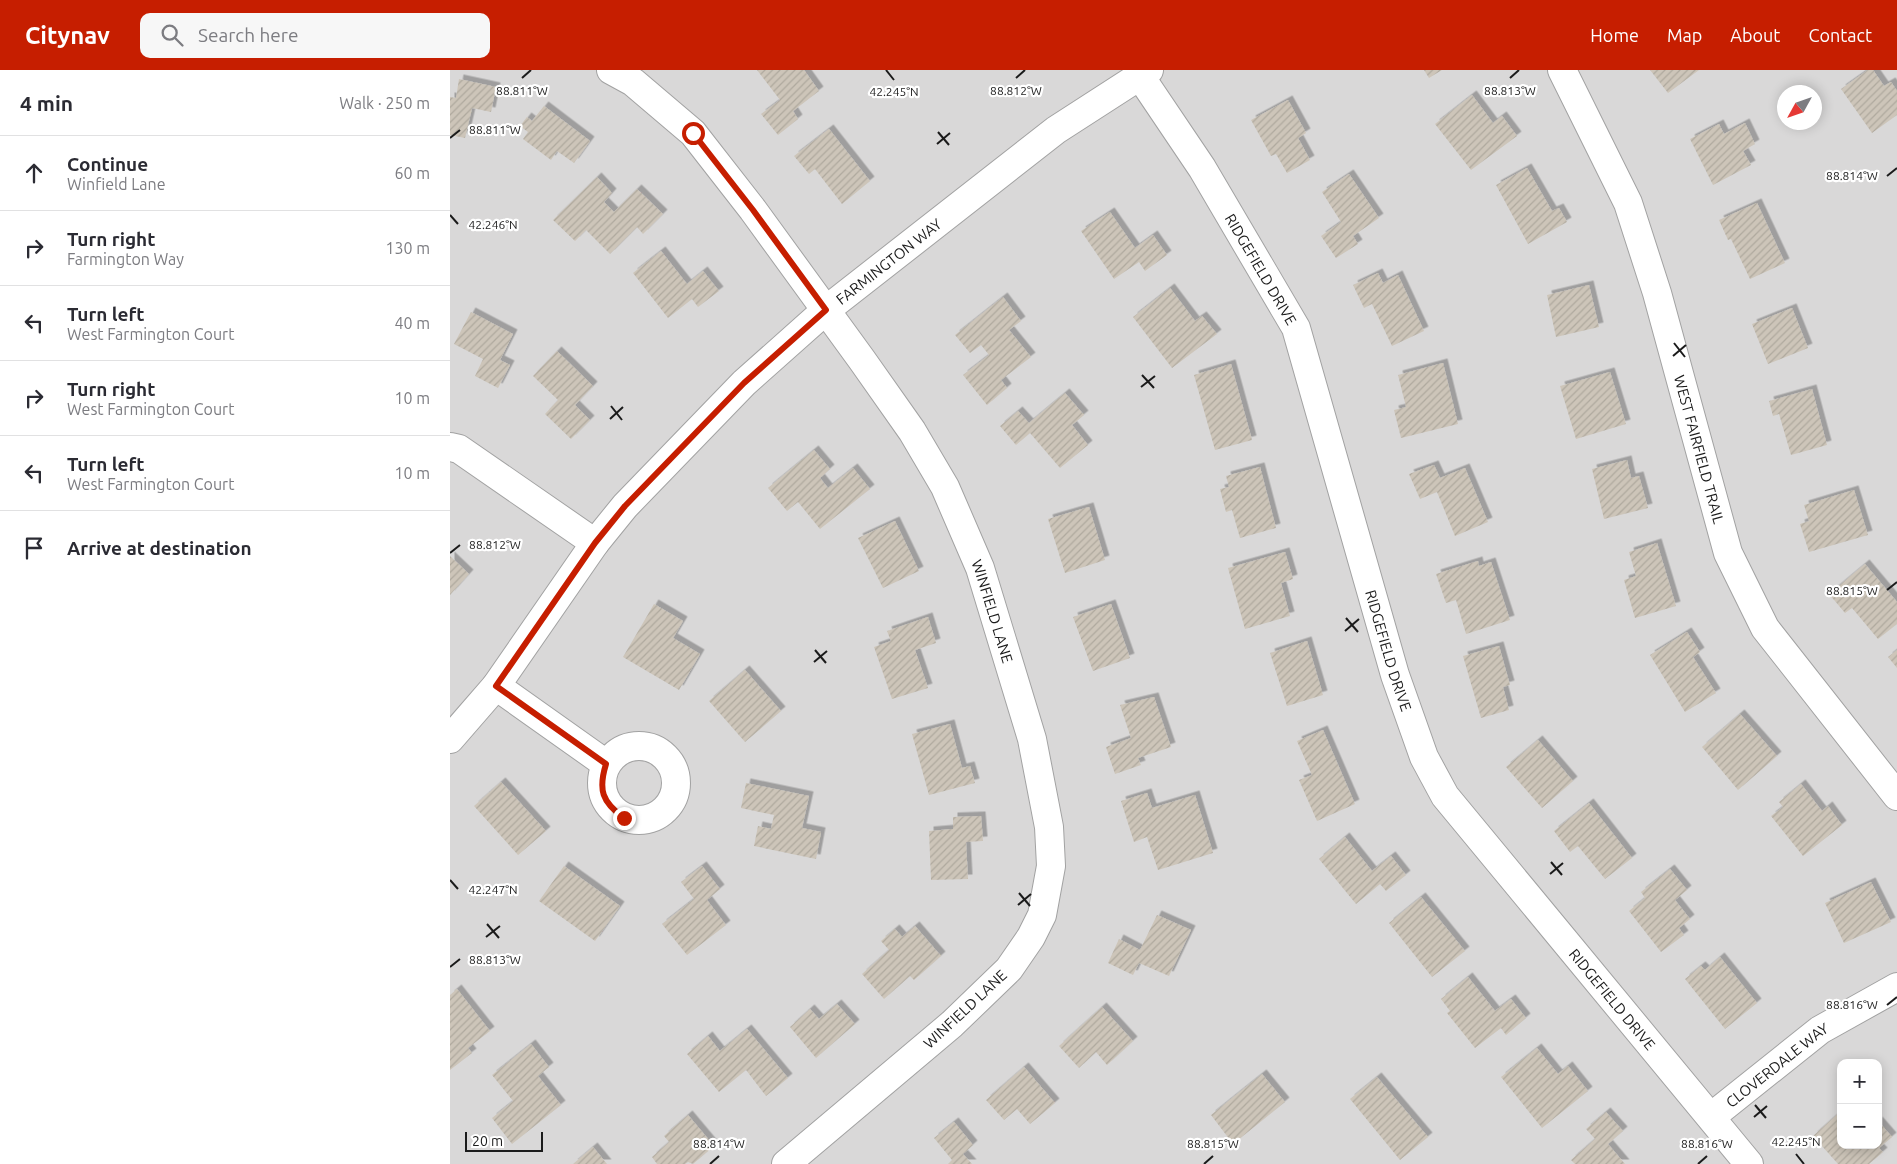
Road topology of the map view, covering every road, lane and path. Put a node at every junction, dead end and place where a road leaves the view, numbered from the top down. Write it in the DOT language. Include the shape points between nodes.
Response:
graph roads {
  1 [pos="612,70"];
  2 [pos="1562,70"];
  3 [pos="1144,73"];
  4 [pos="826,310"];
  5 [pos="450,447"];
  6 [pos="595,543"];
  7 [pos="496,686"];
  8 [pos="450,739"];
  9 [pos="606,764"];
  10 [pos="1897,796"];
  11 [pos="1897,987"];
  12 [pos="1711,1117"];
  13 [pos="786,1164"];
  14 [pos="1749,1164"];
  1 -- 4 [label="street, WINFIELD LANE" via="633,82 693,133"];
  2 -- 10 [label="street, WEST FAIRFIELD TRAIL" via="1628,203 1657,292 1728,553 1765,628"];
  3 -- 4 [label="street, FARMINGTON WAY" via="1056,130"];
  3 -- 12 [label="street, RIDGEFIELD DRIVE" via="1296,328 1395,675 1424,757 1445,796"];
  4 -- 6 [label="street, FARMINGTON WAY" via="744,383 625,506"];
  4 -- 13 [label="street, WINFIELD LANE" via="912,431 945,487 980,568 1032,739 1049,827 1051,866 1042,914 1031,937 1009,968 952,1024"];
  5 -- 6 [label="street"];
  6 -- 7 [label="street, FARMINGTON WAY"];
  7 -- 8 [label="street, FARMINGTON WAY"];
  7 -- 9 [label="street"];
  11 -- 12 [label="street, CLOVERDALE WAY" via="1820,1030"];
  12 -- 14 [label="street, RIDGEFIELD DRIVE"];
}
